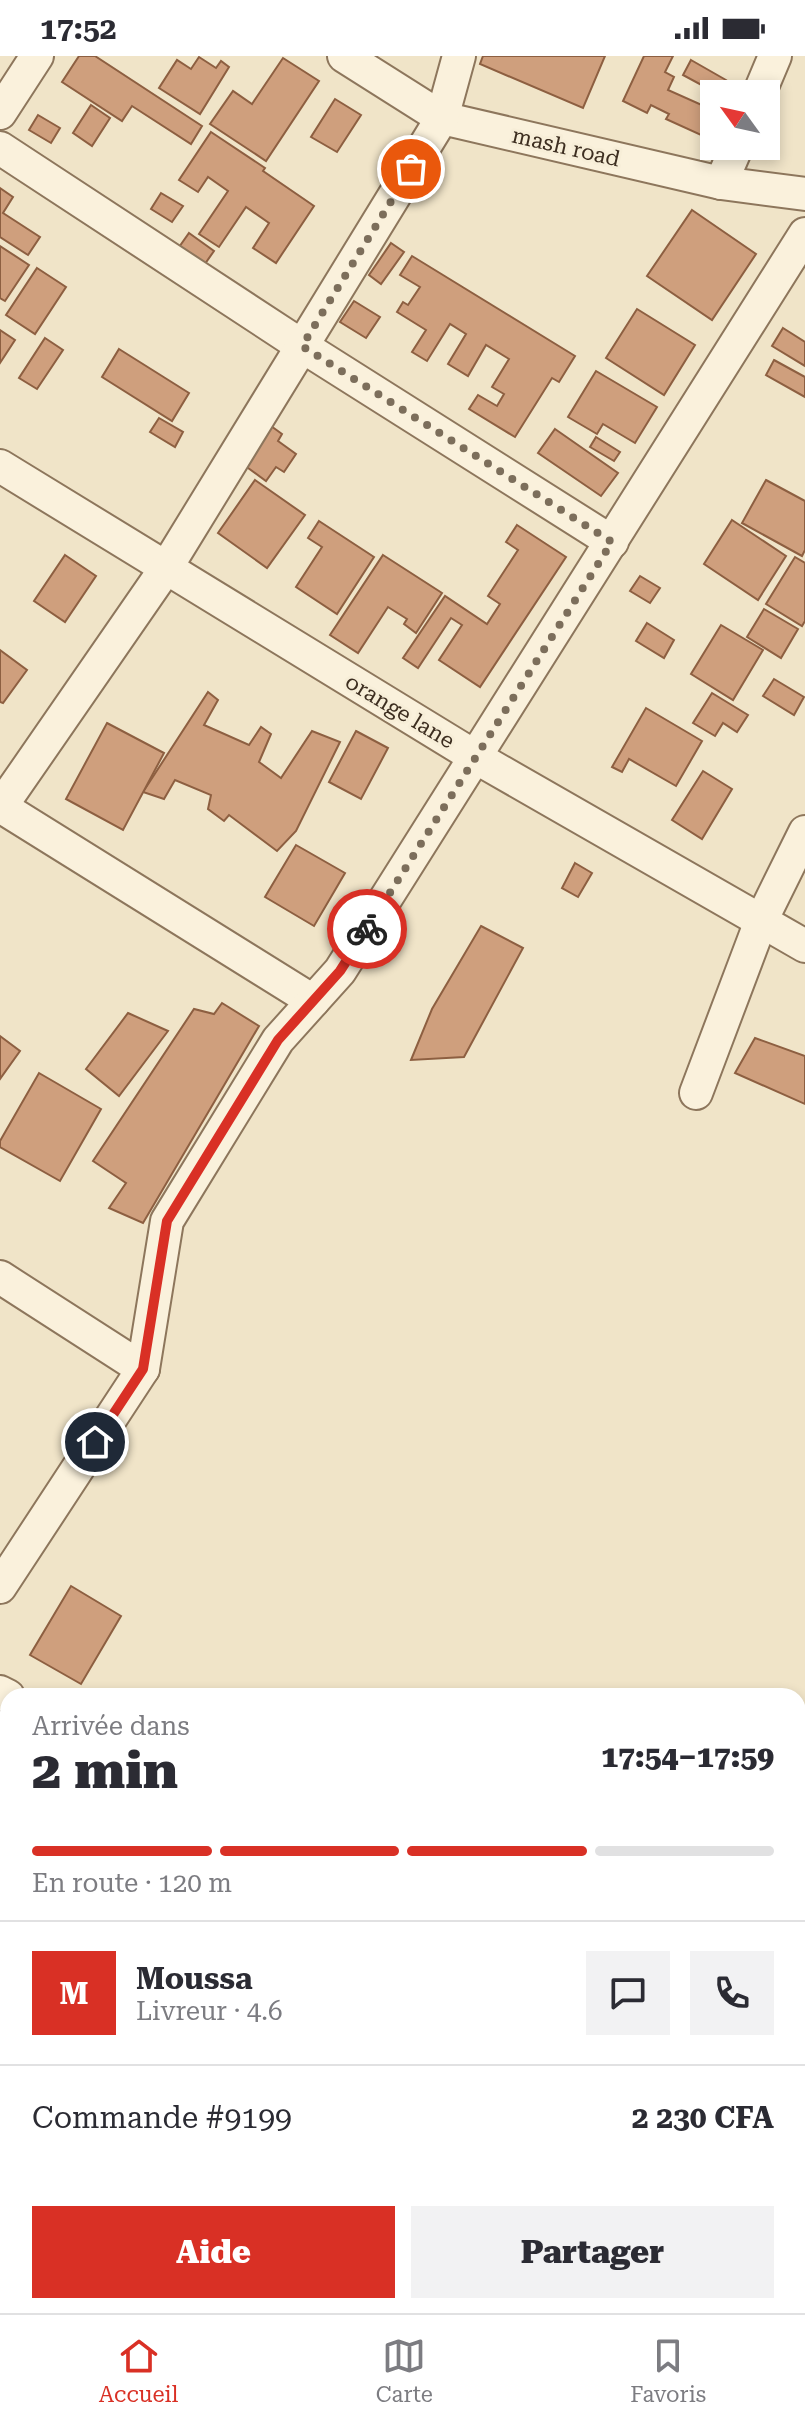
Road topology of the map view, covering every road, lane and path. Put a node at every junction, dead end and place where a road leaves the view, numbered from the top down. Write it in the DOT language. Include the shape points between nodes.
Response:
graph roads {
  1 [pos="37,56"];
  2 [pos="344,56"];
  3 [pos="459,56"];
  4 [pos="775,56"];
  5 [pos="765,80"];
  6 [pos="0,113"];
  7 [pos="442,118"];
  8 [pos="0,148"];
  9 [pos="731,160"];
  10 [pos="721,183"];
  11 [pos="805,194"];
  12 [pos="805,234"];
  13 [pos="302,346"];
  14 [pos="0,466"];
  15 [pos="612,542"];
  16 [pos="166,568"];
  17 [pos="477,758"];
  18 [pos="0,807"];
  19 [pos="805,832"];
  20 [pos="761,921"];
  21 [pos="805,946"];
  22 [pos="313,1001"];
  23 [pos="696,1093"];
  24 [pos="0,1277"];
  25 [pos="143,1369"];
  26 [pos="0,1587"];
  1 -- 6 [label="street"];
  2 -- 7 [label="street, mash road"];
  3 -- 7 [label="street"];
  4 -- 5 [label="street"];
  7 -- 10 [label="street, mash road"];
  7 -- 13 [label="street"];
  8 -- 13 [label="street"];
  9 -- 10 [label="street"];
  10 -- 11 [label="street, mash road"];
  12 -- 15 [label="street"];
  13 -- 15 [label="street"];
  13 -- 16 [label="street"];
  14 -- 16 [label="street, orange lane"];
  15 -- 17 [label="street"];
  16 -- 17 [label="street, orange lane"];
  16 -- 18 [label="street"];
  17 -- 20 [label="street, orange lane"];
  17 -- 22 [label="street" via="340,971"];
  18 -- 22 [label="street"];
  19 -- 20 [label="street"];
  20 -- 21 [label="street, orange lane"];
  20 -- 23 [label="street"];
  22 -- 25 [label="street" via="278,1040 167,1221"];
  24 -- 25 [label="street"];
  25 -- 26 [label="street"];
}
